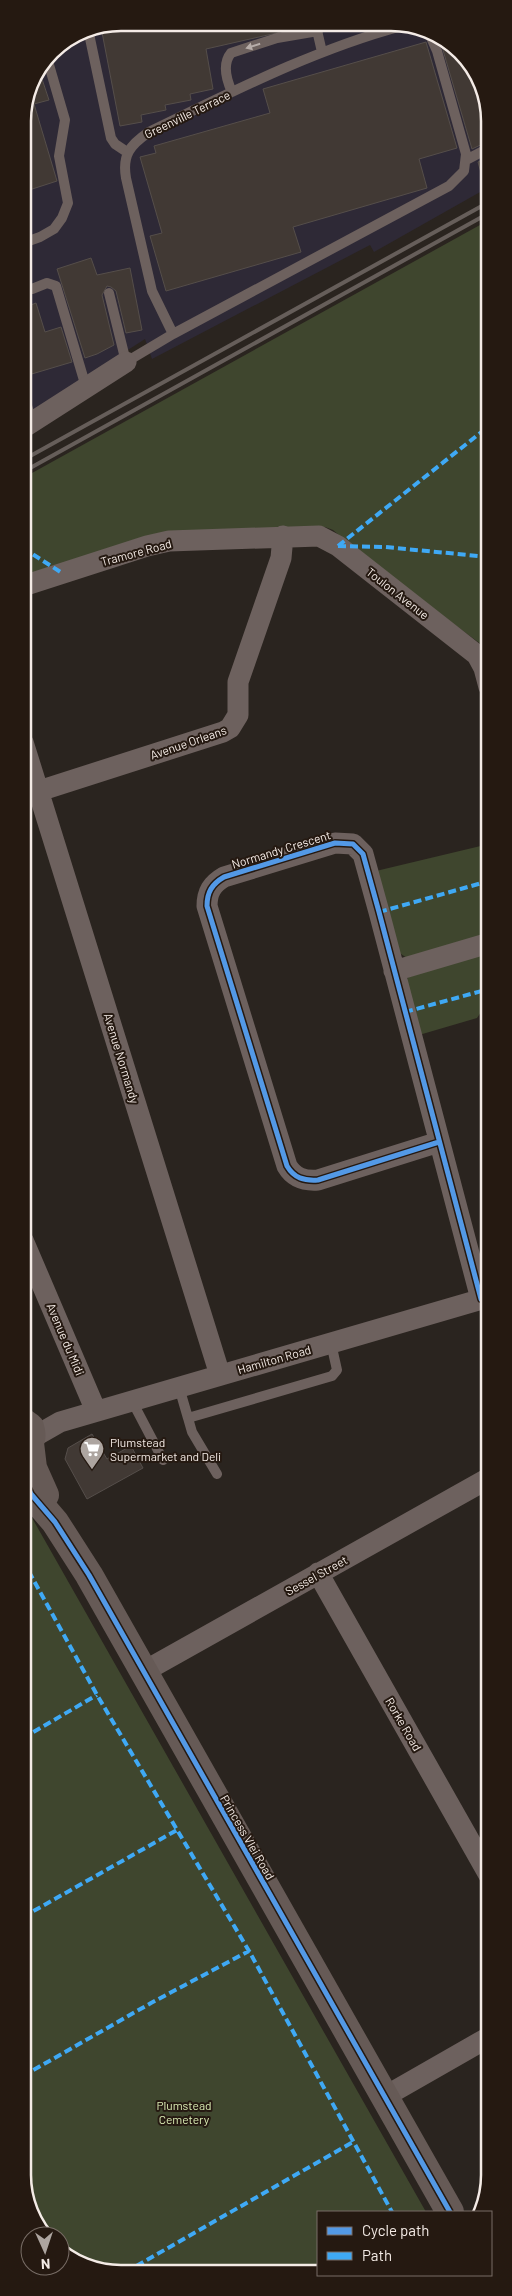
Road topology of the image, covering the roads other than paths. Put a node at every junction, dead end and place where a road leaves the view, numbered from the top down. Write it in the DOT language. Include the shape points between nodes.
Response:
graph roads {
  1 [pos="306,31"];
  2 [pos="318,31"];
  3 [pos="387,31"];
  4 [pos="90,37"];
  5 [pos="432,41"];
  6 [pos="322,52"];
  7 [pos="50,67"];
  8 [pos="232,92"];
  9 [pos="127,152"];
  10 [pos="481,152"];
  11 [pos="466,160"];
  12 [pos="31,240"];
  13 [pos="32,288"];
  14 [pos="109,292"];
  15 [pos="173,334"];
  16 [pos="126,362"];
  17 [pos="86,387"];
  18 [pos="31,423"];
  19 [pos="283,536"];
  20 [pos="31,583"];
  21 [pos="481,662"];
  22 [pos="31,766"];
  23 [pos="39,791"];
  24 [pos="481,945"];
  25 [pos="394,971"];
  26 [pos="440,1142"];
  27 [pos="31,1259"];
  28 [pos="481,1284"];
  29 [pos="481,1299"];
  30 [pos="331,1343"];
  31 [pos="220,1375"];
  32 [pos="179,1387"];
  33 [pos="132,1401"];
  34 [pos="96,1411"];
  35 [pos="188,1418"];
  36 [pos="31,1433"];
  37 [pos="31,1457"];
  38 [pos="163,1460"];
  39 [pos="217,1474"];
  40 [pos="481,1482"];
  41 [pos="31,1491"];
  42 [pos="55,1522"];
  43 [pos="318,1573"];
  44 [pos="143,1672"];
  45 [pos="481,1861"];
  46 [pos="481,2042"];
  47 [pos="384,2097"];
  48 [pos="449,2211"];
  1 -- 8 [label="lane, one-way" via="231,53 226,78"];
  2 -- 6 [label="lane"];
  3 -- 6 [label="lane, Greenville Terrace"];
  4 -- 9 [label="lane" via="111,138"];
  5 -- 11 [label="lane"];
  6 -- 8 [label="lane, Greenville Terrace"];
  7 -- 12 [label="lane" via="65,120 59,156 68,204 54,229"];
  8 -- 9 [label="lane, Greenville Terrace" via="149,132"];
  9 -- 15 [label="lane" via="126,178 152,291"];
  10 -- 11 [label="lane"];
  11 -- 15 [label="lane" via="464,171 449,186"];
  13 -- 17 [label="lane" via="47,283 56,286"];
  14 -- 16 [label="lane"];
  15 -- 16 [label="lane"];
  16 -- 17 [label="street"];
  17 -- 18 [label="street"];
  19 -- 20 [label="street, Tramore Road" via="169,541"];
  19 -- 21 [label="street, Toulon Avenue" via="319,536 333,542 477,655"];
  19 -- 23 [label="street, Avenue Orleans" via="281,558 238,682 239,709 230,728"];
  22 -- 23 [label="street, Avenue Normandy"];
  23 -- 31 [label="street, Avenue Normandy"];
  24 -- 25 [label="street"];
  25 -- 26 [label="street, Normandy Crescent"];
  25 -- 26 [label="street, Normandy Crescent" via="365,860 353,844 335,843 224,877 210,889 207,906 290,1172 301,1179 318,1180"];
  26 -- 28 [label="street, Normandy Crescent"];
  27 -- 34 [label="street, Avenue du Midi"];
  29 -- 30 [label="street, Hamilton Road"];
  30 -- 31 [label="street, Hamilton Road"];
  30 -- 35 [label="lane" via="337,1367 334,1375"];
  31 -- 32 [label="street, Hamilton Road"];
  32 -- 33 [label="street, Hamilton Road"];
  32 -- 35 [label="lane"];
  33 -- 34 [label="street, Hamilton Road"];
  33 -- 38 [label="lane"];
  34 -- 36 [label="street, Hamilton Road"];
  35 -- 39 [label="lane" via="192,1432"];
  37 -- 42 [label="street, Princess Vlei Road"];
  40 -- 43 [label="street, Sessel Street"];
  41 -- 42 [label="street, Princess Vlei Road" via="40,1507"];
  42 -- 44 [label="street, Princess Vlei Road" via="89,1575"];
  43 -- 44 [label="street, Sessel Street"];
  43 -- 45 [label="street, Rorke Road"];
  44 -- 47 [label="street, Princess Vlei Road"];
  46 -- 47 [label="street"];
  47 -- 48 [label="street, Princess Vlei Road"];
}
